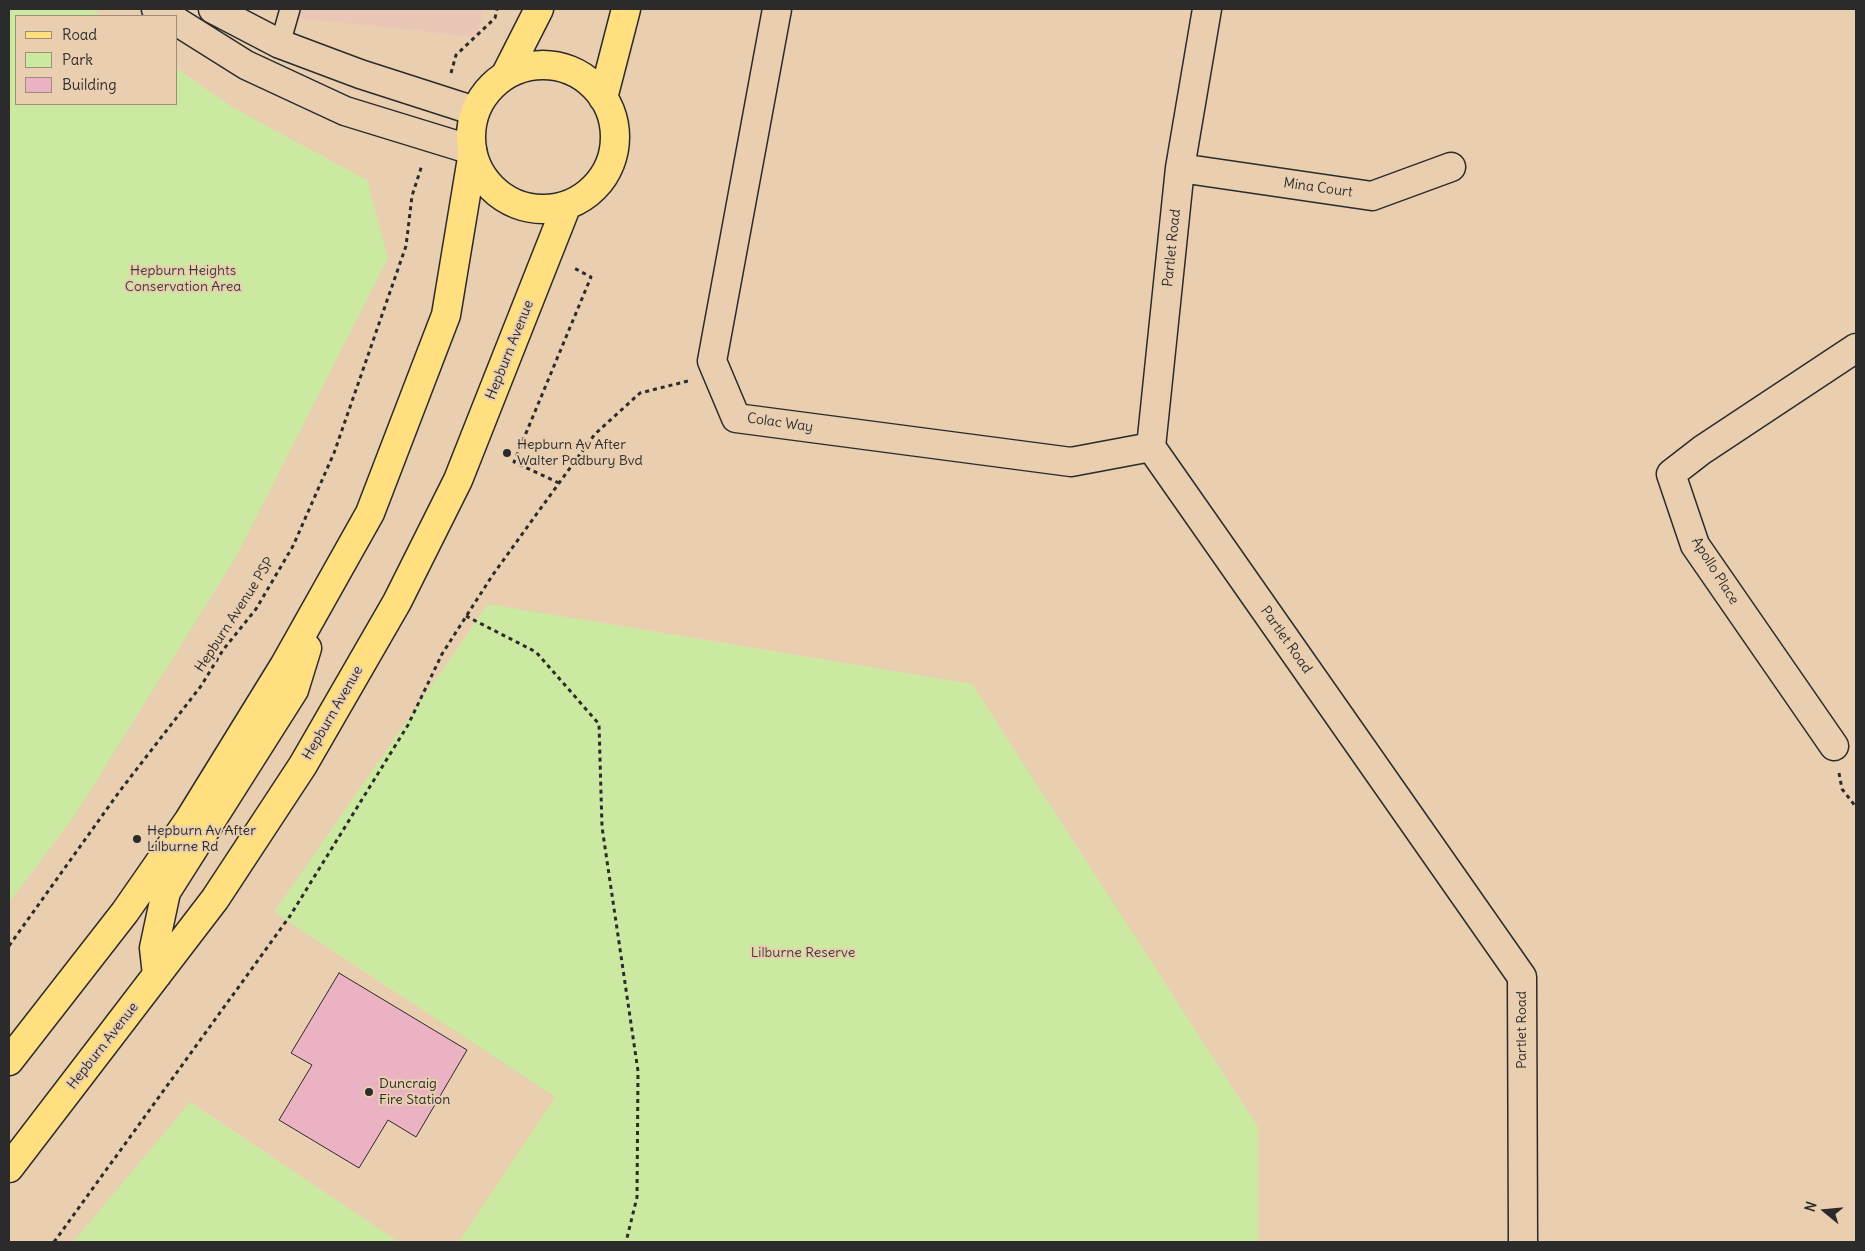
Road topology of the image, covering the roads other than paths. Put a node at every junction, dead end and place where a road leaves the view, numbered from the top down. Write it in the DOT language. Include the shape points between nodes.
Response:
graph roads {
  1 [pos="213,9"];
  2 [pos="290,9"];
  3 [pos="539,9"];
  4 [pos="626,9"];
  5 [pos="777,9"];
  6 [pos="1207,9"];
  7 [pos="178,22"];
  8 [pos="280,44"];
  9 [pos="506,74"];
  10 [pos="602,98"];
  11 [pos="475,111"];
  12 [pos="472,154"];
  13 [pos="1451,166"];
  14 [pos="1180,168"];
  15 [pos="566,207"];
  16 [pos="1856,348"];
  17 [pos="1151,447"];
  18 [pos="323,596"];
  19 [pos="1834,746"];
  20 [pos="157,975"];
  21 [pos="9,1061"];
  22 [pos="9,1168"];
  23 [pos="1523,1242"];
  1 -- 8 [label="street"];
  2 -- 8 [label="lane"];
  3 -- 9 [label="main road"];
  4 -- 10 [label="main road"];
  5 -- 17 [label="street, Colac Way" via="712,362 736,418 1071,462"];
  6 -- 14 [label="street, Partlet Road"];
  7 -- 12 [label="street" via="246,65 345,111"];
  8 -- 11 [label="street"];
  9 -- 10 [label="main road" via="529,66 554,65 576,72 596,87"];
  9 -- 11 [label="main road" via="488,90"];
  10 -- 15 [label="main road" via="609,107 615,131 614,155 604,178 587,195"];
  11 -- 12 [label="main road" via="470,135"];
  12 -- 15 [label="main road" via="483,180 499,196 520,207 543,210"];
  12 -- 18 [label="main road" via="446,315 370,513"];
  13 -- 14 [label="street, Mina Court" via="1372,196"];
  14 -- 17 [label="street, Partlet Road"];
  15 -- 20 [label="main road, Hepburn Avenue" via="458,480 397,602 304,765 215,899"];
  16 -- 19 [label="street, Apollo Place" via="1671,474 1695,545"];
  17 -- 23 [label="street, Partlet Road" via="1522,977"];
  18 -- 20 [label="main road" via="294,690 166,892 154,948"];
  18 -- 21 [label="main road" via="189,820 124,912"];
  20 -- 22 [label="main road, Hepburn Avenue"];
}
